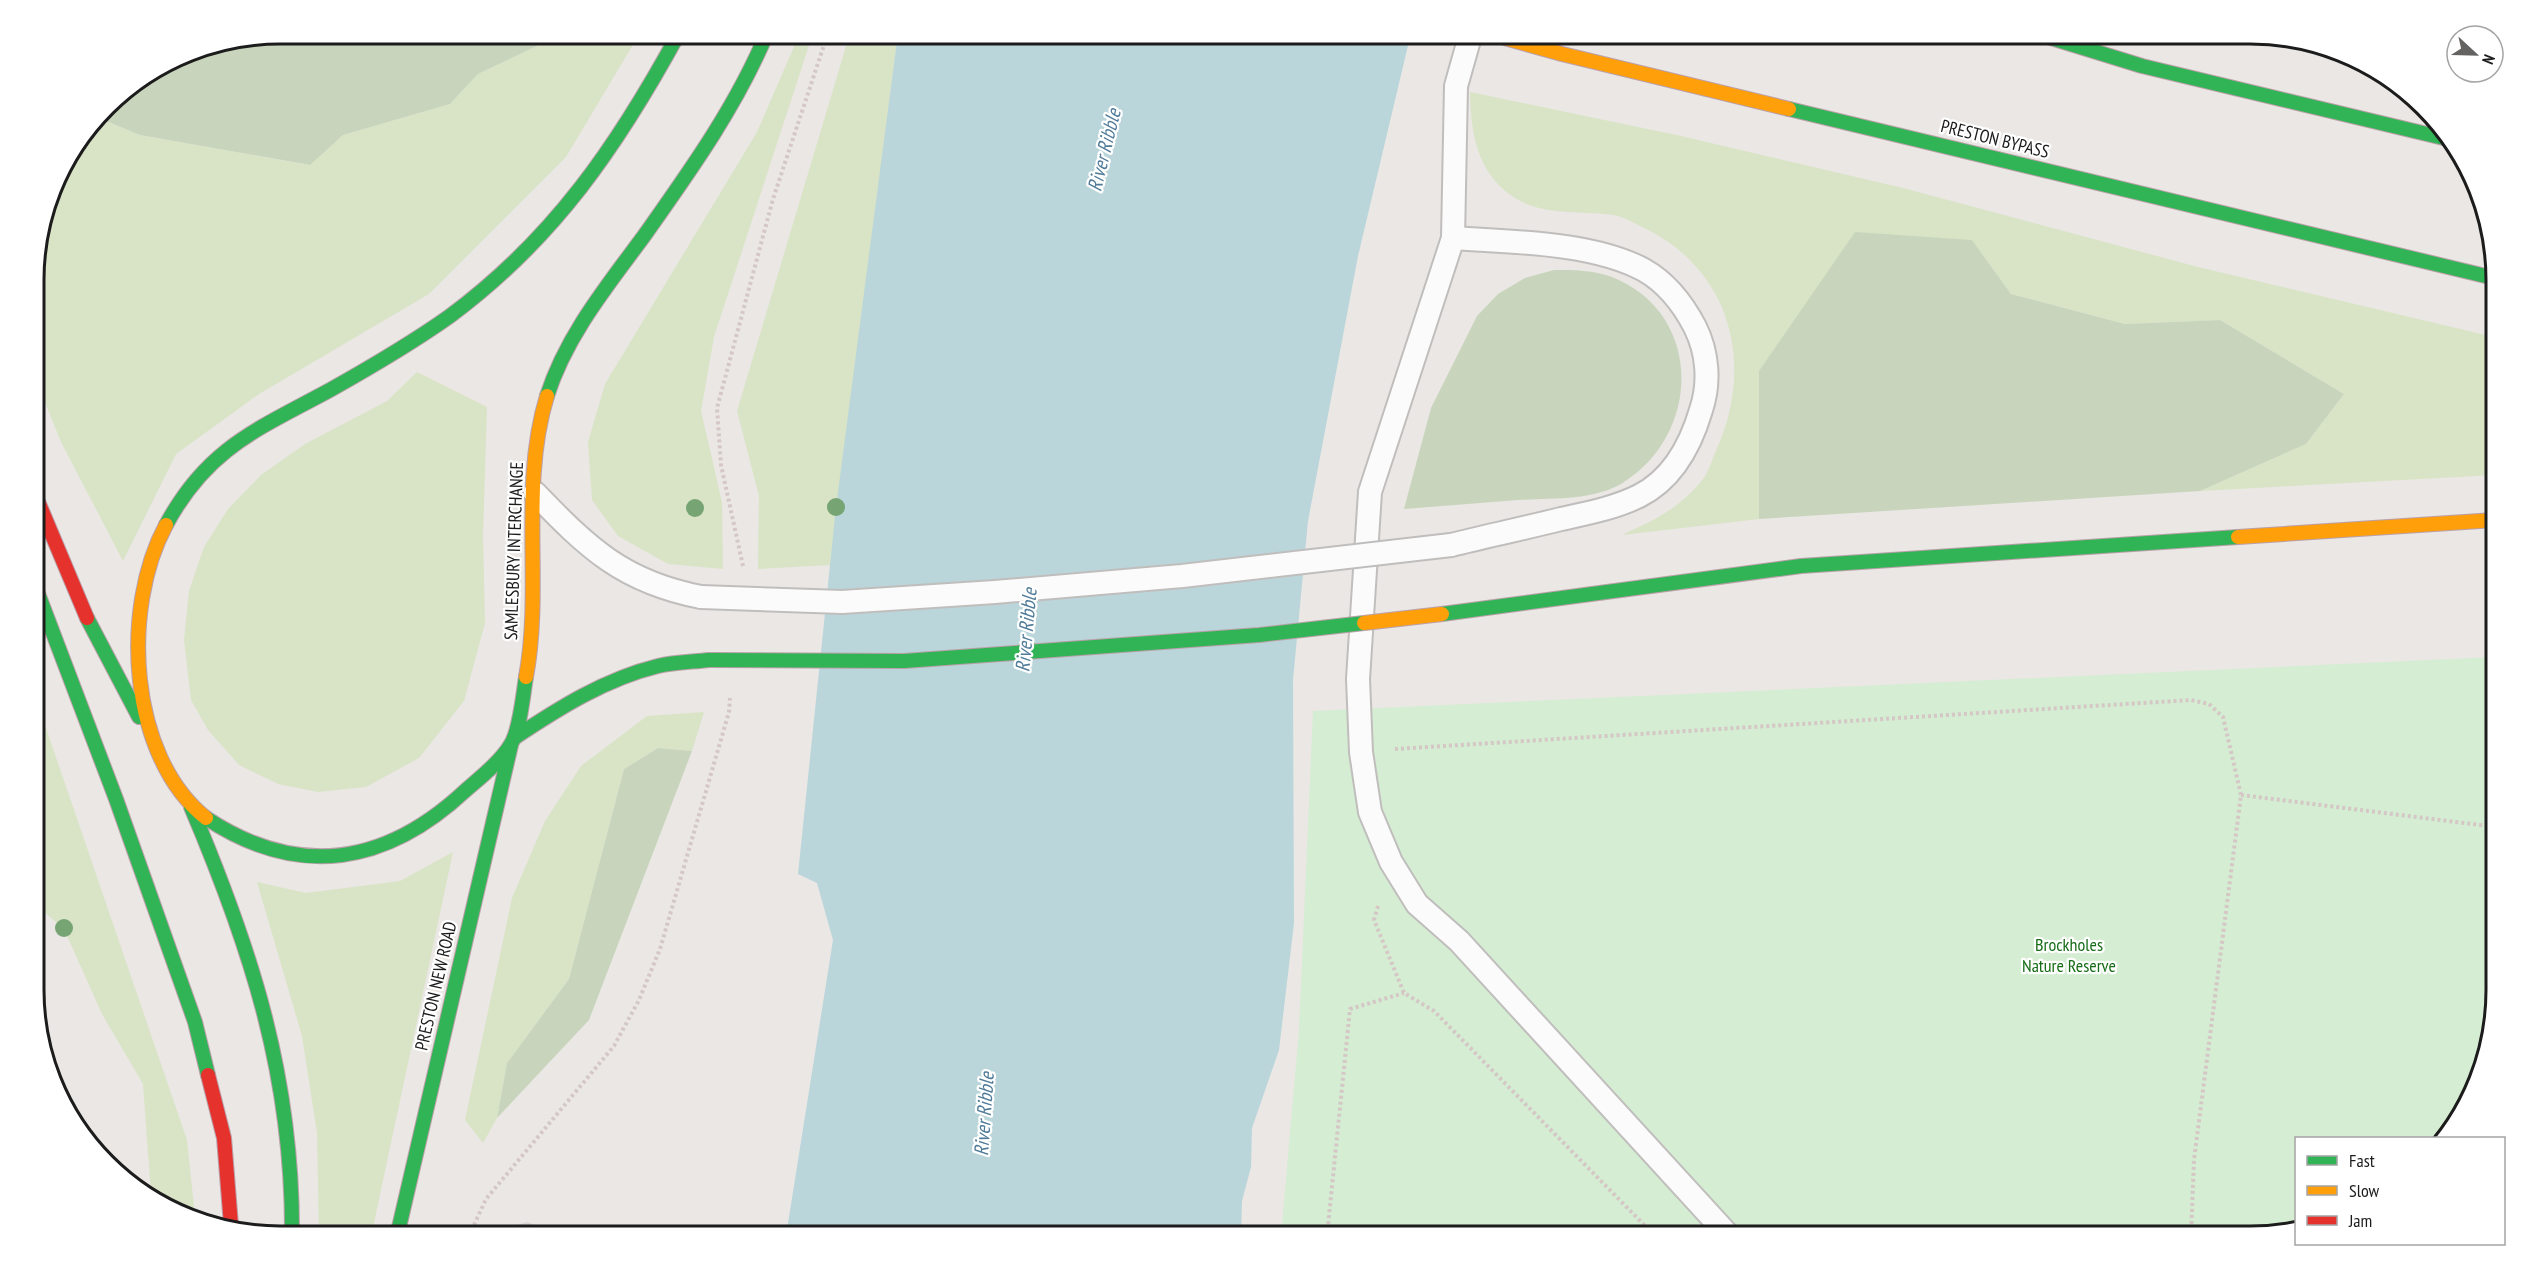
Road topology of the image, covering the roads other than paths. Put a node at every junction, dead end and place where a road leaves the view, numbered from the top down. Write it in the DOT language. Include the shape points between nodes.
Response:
graph roads {
  1 [pos="673,44"];
  2 [pos="761,44"];
  3 [pos="1468,44"];
  4 [pos="1526,44"];
  5 [pos="2071,44"];
  6 [pos="2437,137"];
  7 [pos="1453,238"];
  8 [pos="2486,276"];
  9 [pos="535,493"];
  10 [pos="44,516"];
  11 [pos="2486,521"];
  12 [pos="44,609"];
  13 [pos="512,741"];
  14 [pos="164,766"];
  15 [pos="189,803"];
  16 [pos="231,1220"];
  17 [pos="292,1226"];
  18 [pos="399,1226"];
  19 [pos="1719,1226"];
  1 -- 14 [label="highway" via="607,155 514,263 455,312 384,360 236,441 199,474 169,516 150,560 139,603 138,657 148,714"];
  2 -- 9 [label="highway, SAMLESBURY INTERCHANGE" via="724,118 573,338 540,418"];
  3 -- 7 [label="lane" via="1456,86"];
  4 -- 8 [label="highway, PRESTON BYPASS"];
  5 -- 6 [label="highway" via="2142,66"];
  7 -- 9 [label="lane, bridge" via="1562,246 1644,270 1671,291 1686,310 1705,353 1707,379 1704,404 1694,432 1680,459 1664,478 1641,495 1609,508 1451,545 1182,576 842,602 701,597 668,590 622,571 565,524"];
  7 -- 19 [label="lane" via="1370,492 1358,679 1361,752 1370,812 1391,862 1417,904 1459,941"];
  9 -- 13 [label="highway, SAMLESBURY INTERCHANGE" via="533,629"];
  10 -- 14 [label="highway" via="88,620"];
  11 -- 13 [label="highway, bridge" via="1801,566 1259,635 903,661 709,660 659,666 633,674 570,700"];
  12 -- 16 [label="highway" via="195,1022 224,1138"];
  13 -- 15 [label="highway" via="462,795 430,822 397,843 363,855 326,858 283,852 219,827"];
  13 -- 18 [label="highway, PRESTON NEW ROAD"];
  14 -- 15 [label="highway"];
  15 -- 17 [label="highway" via="223,881 265,1007 280,1074 292,1160"];
}
